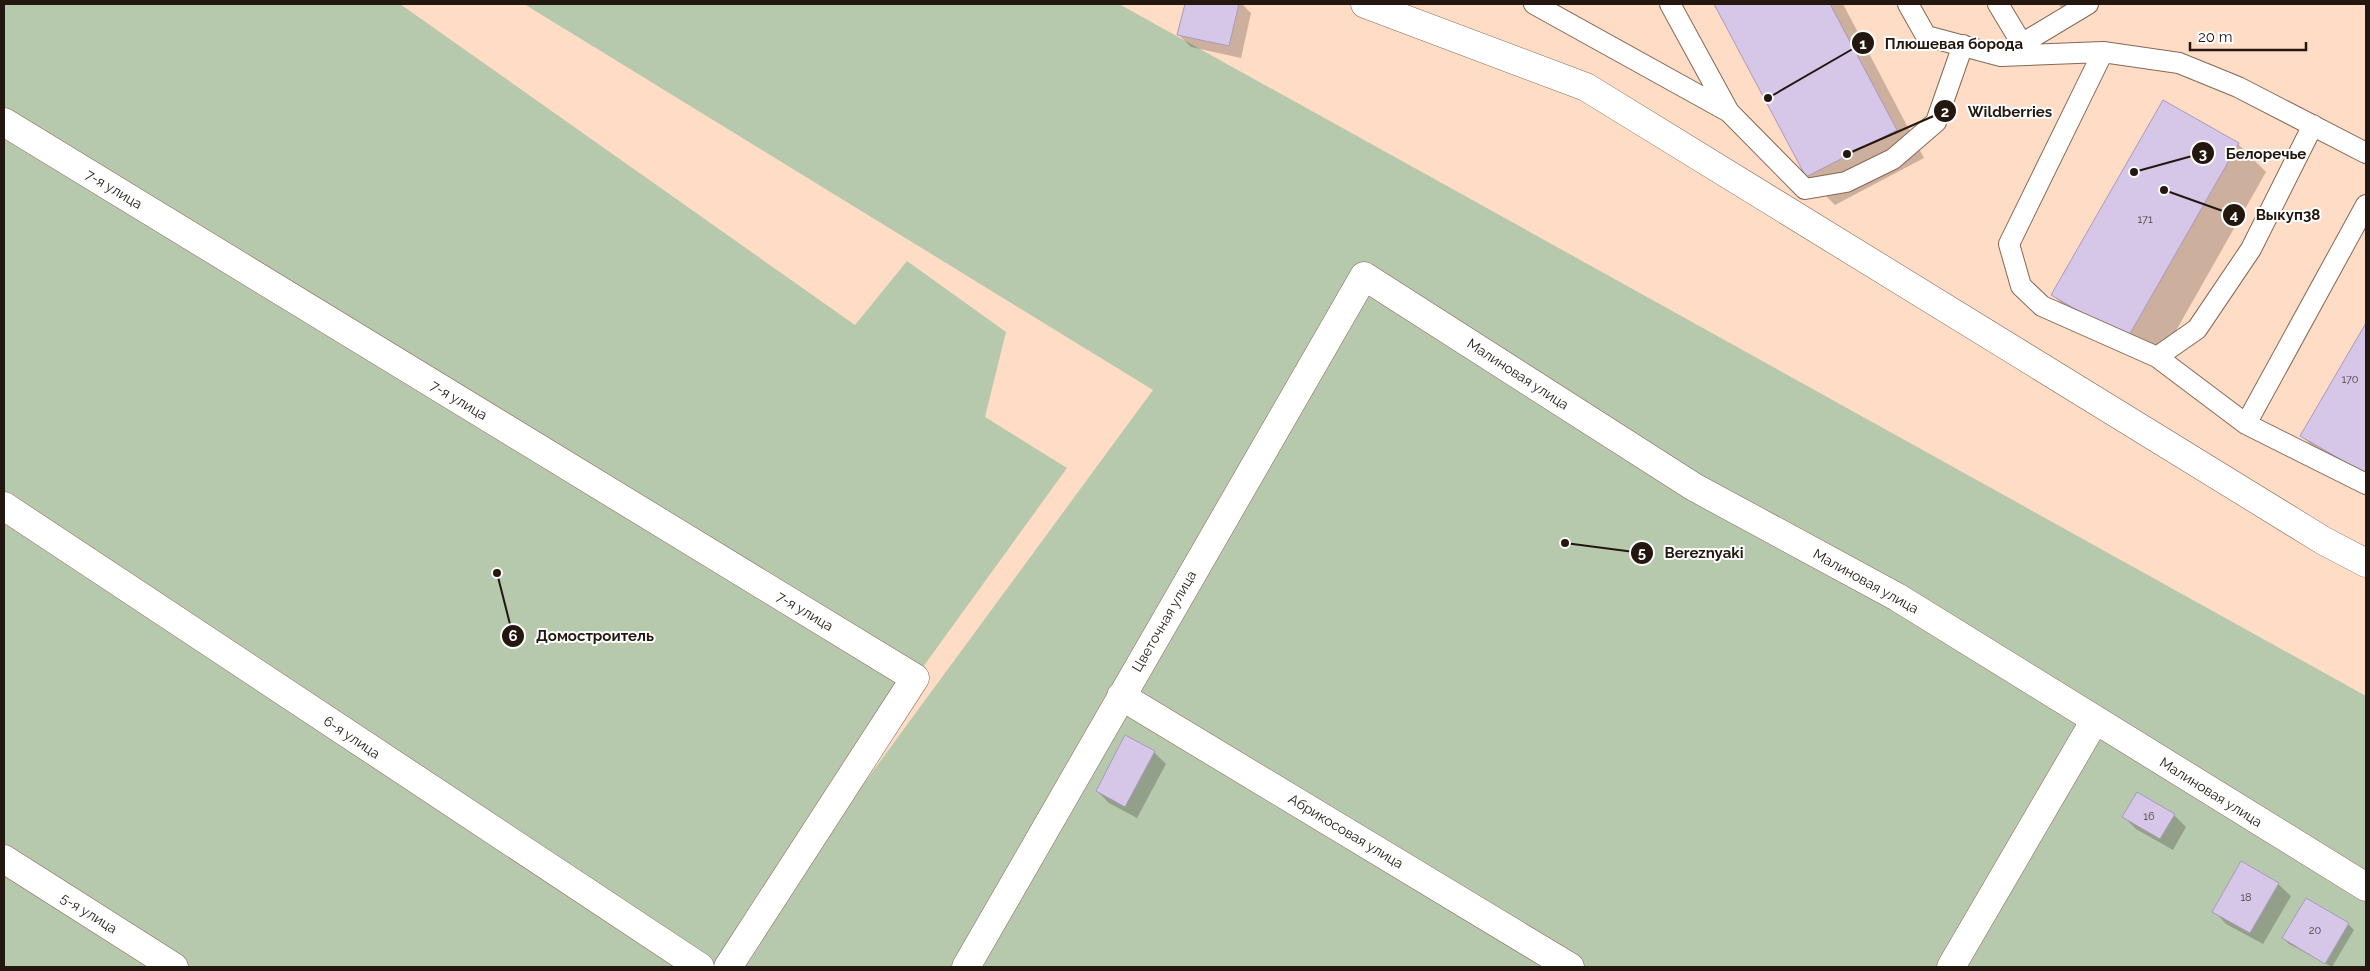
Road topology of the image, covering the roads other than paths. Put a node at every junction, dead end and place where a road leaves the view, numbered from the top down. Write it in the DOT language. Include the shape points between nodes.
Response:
graph roads {
  1 [pos="1365,4"];
  2 [pos="1534,4"];
  3 [pos="1670,4"];
  4 [pos="1908,4"];
  5 [pos="1998,4"];
  6 [pos="2088,4"];
  7 [pos="2022,44"];
  8 [pos="1963,45"];
  9 [pos="2102,52"];
  10 [pos="2001,56"];
  11 [pos="1729,112"];
  12 [pos="4,122"];
  13 [pos="2312,126"];
  14 [pos="2366,153"];
  15 [pos="2366,205"];
  16 [pos="1364,276"];
  17 [pos="2157,358"];
  18 [pos="2246,424"];
  19 [pos="2366,484"];
  20 [pos="4,506"];
  21 [pos="2366,563"];
  22 [pos="1121,696"];
  23 [pos="2095,720"];
  24 [pos="4,859"];
  25 [pos="2366,886"];
  26 [pos="174,967"];
  27 [pos="700,967"];
  28 [pos="728,967"];
  29 [pos="966,967"];
  30 [pos="1570,967"];
  31 [pos="1950,967"];
  1 -- 21 [label="street" via="1586,87 2316,536"];
  2 -- 11 [label="lane"];
  3 -- 11 [label="lane"];
  4 -- 8 [label="lane" via="1926,36"];
  5 -- 7 [label="lane"];
  6 -- 7 [label="lane"];
  7 -- 10 [label="lane"];
  8 -- 10 [label="lane"];
  8 -- 11 [label="lane" via="1936,122 1893,159 1846,182 1805,189"];
  9 -- 10 [label="lane"];
  9 -- 13 [label="lane" via="2179,63 2238,87"];
  9 -- 17 [label="lane" via="2009,244 2021,286 2042,306"];
  12 -- 28 [label="street, 7-я улица" via="915,678"];
  13 -- 14 [label="lane"];
  13 -- 17 [label="lane" via="2251,249 2197,329"];
  15 -- 18 [label="lane"];
  16 -- 22 [label="street, Цветочная улица"];
  16 -- 23 [label="street, Малиновая улица" via="1694,487 1897,597"];
  17 -- 18 [label="lane"];
  18 -- 19 [label="lane"];
  20 -- 27 [label="street, 6-я улица"];
  22 -- 29 [label="street, Цветочная улица"];
  22 -- 30 [label="street, Абрикосовая улица"];
  23 -- 25 [label="street, Малиновая улица"];
  23 -- 31 [label="street"];
  24 -- 26 [label="street, 5-я улица"];
}
